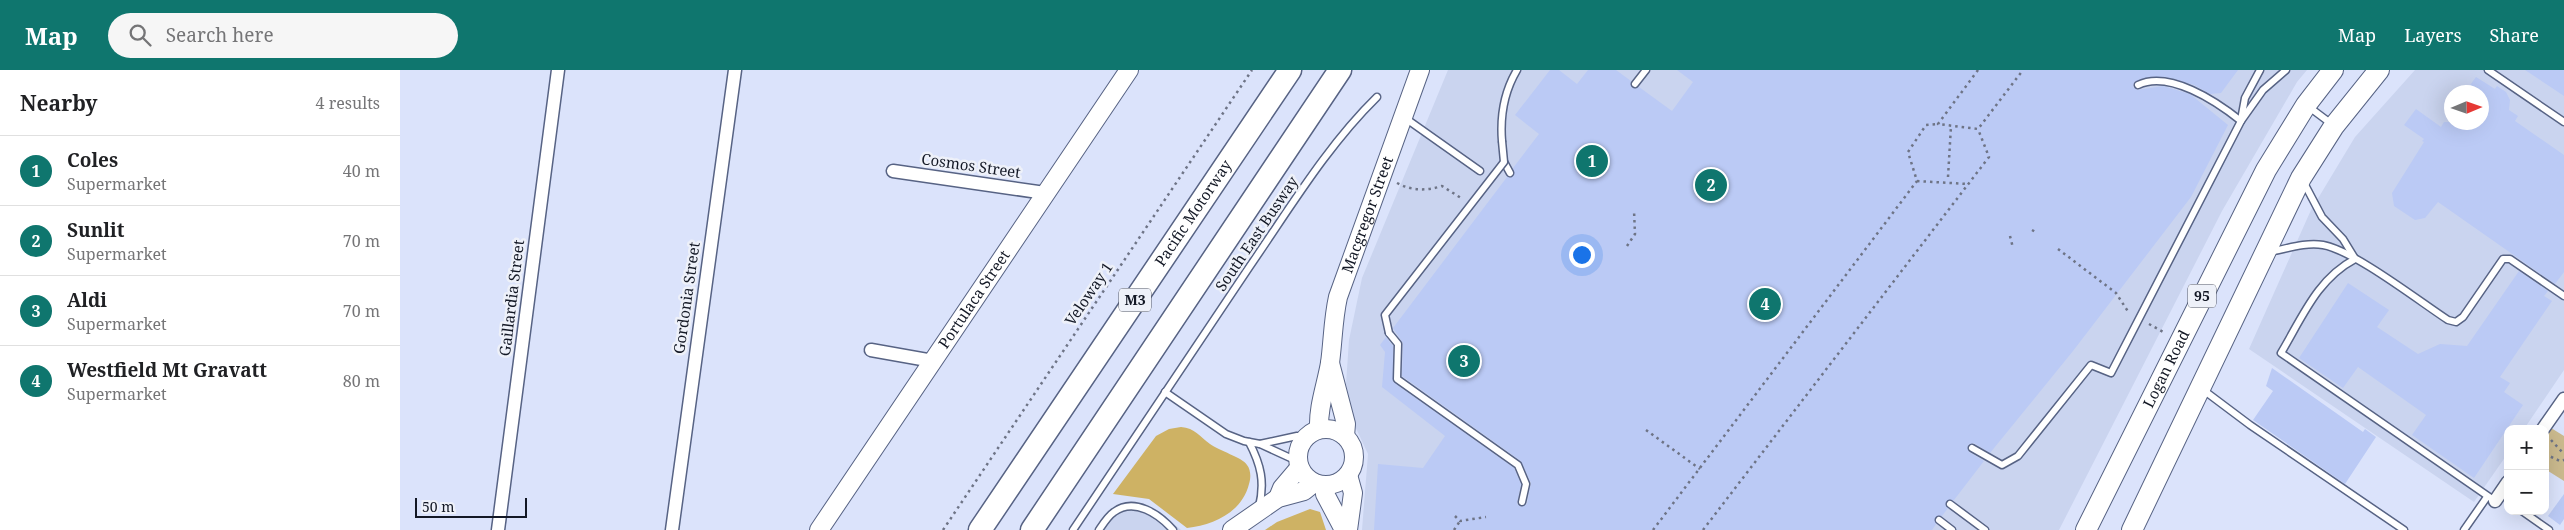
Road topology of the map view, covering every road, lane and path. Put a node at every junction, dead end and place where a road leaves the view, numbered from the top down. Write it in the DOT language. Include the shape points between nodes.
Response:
graph roads {
  1 [pos="558,70"];
  2 [pos="735,70"];
  3 [pos="1128,70"];
  4 [pos="1252,70"];
  5 [pos="1290,70"];
  6 [pos="1340,70"];
  7 [pos="1420,70"];
  8 [pos="1517,70"];
  9 [pos="1646,70"];
  10 [pos="1978,70"];
  11 [pos="2024,70"];
  12 [pos="2260,70"];
  13 [pos="2286,70"];
  14 [pos="2333,70"];
  15 [pos="2379,70"];
  16 [pos="2488,70"];
  17 [pos="2152,74"];
  18 [pos="2186,78"];
  19 [pos="1635,84"];
  20 [pos="2138,84"];
  21 [pos="1377,97"];
  22 [pos="2306,104"];
  23 [pos="1404,117"];
  24 [pos="2241,121"];
  25 [pos="2564,122"];
  26 [pos="1938,124"];
  27 [pos="1951,126"];
  28 [pos="2334,126"];
  29 [pos="1978,129"];
  30 [pos="1504,162"];
  31 [pos="893,171"];
  32 [pos="1480,171"];
  33 [pos="1510,172"];
  34 [pos="1383,175"];
  35 [pos="1948,177"];
  36 [pos="2301,178"];
  37 [pos="1917,181"];
  38 [pos="1968,184"];
  39 [pos="1045,193"];
  40 [pos="1460,198"];
  41 [pos="1634,210"];
  42 [pos="2032,230"];
  43 [pos="2037,233"];
  44 [pos="2010,236"];
  45 [pos="1627,246"];
  46 [pos="2014,248"];
  47 [pos="2058,249"];
  48 [pos="2264,253"];
  49 [pos="2355,258"];
  50 [pos="2564,296"];
  51 [pos="2130,314"];
  52 [pos="2144,321"];
  53 [pos="2165,333"];
  54 [pos="871,350"];
  55 [pos="933,361"];
  56 [pos="1330,362"];
  57 [pos="2200,387"];
  58 [pos="1165,392"];
  59 [pos="2564,399"];
  60 [pos="2546,425"];
  61 [pos="1646,430"];
  62 [pos="1312,433"];
  63 [pos="1345,436"];
  64 [pos="2549,438"];
  65 [pos="1249,442"];
  66 [pos="1260,444"];
  67 [pos="1972,448"];
  68 [pos="2564,454"];
  69 [pos="2549,456"];
  70 [pos="2564,460"];
  71 [pos="1298,464"];
  72 [pos="1700,469"];
  73 [pos="1348,475"];
  74 [pos="1319,484"];
  75 [pos="2504,488"];
  76 [pos="1278,498"];
  77 [pos="2497,499"];
  78 [pos="1522,502"];
  79 [pos="1950,504"];
  80 [pos="1258,511"];
  81 [pos="2530,515"];
  82 [pos="1455,516"];
  83 [pos="1486,517"];
  84 [pos="1939,520"];
  85 [pos="1460,521"];
  86 [pos="498,530"];
  87 [pos="672,530"];
  88 [pos="819,530"];
  89 [pos="943,530"];
  90 [pos="980,530"];
  91 [pos="1032,530"];
  92 [pos="1073,530"];
  93 [pos="1099,530"];
  94 [pos="1172,530"];
  95 [pos="1232,530"];
  96 [pos="1344,530"];
  97 [pos="1348,530"];
  98 [pos="1454,530"];
  99 [pos="1653,530"];
  100 [pos="1703,530"];
  101 [pos="1952,530"];
  102 [pos="1985,530"];
  103 [pos="2086,530"];
  104 [pos="2132,530"];
  105 [pos="2404,530"];
  106 [pos="2464,530"];
  107 [pos="2549,530"];
  1 -- 86 [label="street, Gaillardia Street"];
  2 -- 87 [label="street, Gordonia Street"];
  3 -- 39 [label="street, Portulaca Street"];
  4 -- 89 [label="path, Veloway 1"];
  5 -- 90 [label="highway, Pacific Motorway / M3"];
  6 -- 91 [label="highway, M3"];
  7 -- 23 [label="street, Macgregor Street"];
  8 -- 30 [label="lane, bridge" via="1502,115"];
  9 -- 19 [label="lane"];
  10 -- 26 [label="path, bridge"];
  11 -- 29 [label="path, bridge"];
  12 -- 24 [label="lane" via="2244,98"];
  13 -- 24 [label="lane" via="2263,90"];
  14 -- 22 [label="main road, Logan Road / 95"];
  15 -- 28 [label="main road, 95"];
  16 -- 25 [label="lane"];
  17 -- 20 [label="lane"];
  18 -- 24 [label="lane"];
  21 -- 58 [label="lane, South East Busway" via="1332,148"];
  22 -- 28 [label="lane"];
  22 -- 103 [label="main road, Logan Road / 95" via="2266,170"];
  23 -- 32 [label="lane"];
  23 -- 34 [label="street, Macgregor Street"];
  24 -- 67 [label="lane" via="2111,373 2091,365 2018,456 2002,465"];
  26 -- 27 [label="path, bridge"];
  26 -- 37 [label="path, bridge" via="1926,124 1908,152"];
  27 -- 29 [label="path, bridge"];
  27 -- 35 [label="path"];
  28 -- 36 [label="main road, 95"];
  29 -- 38 [label="path" via="1989,157"];
  30 -- 33 [label="lane"];
  30 -- 78 [label="lane, bridge" via="1385,315 1389,333 1398,344 1398,378 1518,465 1526,484"];
  31 -- 39 [label="street, Cosmos Street"];
  34 -- 40 [label="path" via="1405,188 1426,191 1442,186"];
  34 -- 56 [label="street, Macgregor Street" via="1338,297"];
  36 -- 48 [label="main road, 95"];
  36 -- 49 [label="lane" via="2322,217"];
  37 -- 38 [label="path, bridge"];
  37 -- 72 [label="path, bridge"];
  38 -- 100 [label="path"];
  39 -- 55 [label="street, Portulaca Street"];
  41 -- 45 [label="path" via="1636,234"];
  42 -- 43 [label="path"];
  44 -- 46 [label="path"];
  47 -- 51 [label="path" via="2116,293"];
  48 -- 49 [label="lane" via="2305,244 2322,244"];
  48 -- 57 [label="main road, 95"];
  49 -- 50 [label="lane" via="2448,320 2456,322 2463,317 2503,258 2510,259"];
  49 -- 77 [label="lane" via="2319,287 2281,354"];
  52 -- 53 [label="path"];
  54 -- 55 [label="street"];
  55 -- 88 [label="street, Portulaca Street"];
  56 -- 62 [label="street, Macgregor Street"];
  56 -- 63 [label="street, Macgregor Street" via="1346,424"];
  57 -- 104 [label="main road, 95"];
  57 -- 105 [label="lane"];
  58 -- 65 [label="lane" via="1213,426"];
  58 -- 92 [label="lane, South East Busway"];
  59 -- 60 [label="street"];
  61 -- 72 [label="path"];
  62 -- 63 [label="street" via="1337,431"];
  62 -- 66 [label="lane"];
  62 -- 71 [label="street" via="1297,452"];
  63 -- 73 [label="street" via="1354,450"];
  64 -- 68 [label="path"];
  65 -- 66 [label="lane"];
  65 -- 80 [label="lane" via="1263,480"];
  66 -- 71 [label="lane"];
  69 -- 70 [label="path"];
  71 -- 74 [label="street" via="1303,474"];
  71 -- 76 [label="street"];
  72 -- 99 [label="path, bridge"];
  73 -- 74 [label="street" via="1341,481"];
  73 -- 97 [label="street" via="1353,493"];
  74 -- 76 [label="street"];
  74 -- 96 [label="street"];
  75 -- 77 [label="street"];
  76 -- 80 [label="street"];
  77 -- 106 [label="lane"];
  79 -- 102 [label="lane"];
  80 -- 95 [label="street"];
  81 -- 107 [label="lane"];
  82 -- 85 [label="path"];
  83 -- 85 [label="path"];
  84 -- 101 [label="lane"];
  85 -- 98 [label="path"];
  93 -- 94 [label="lane" via="1116,510 1131,506 1153,512"];
}
